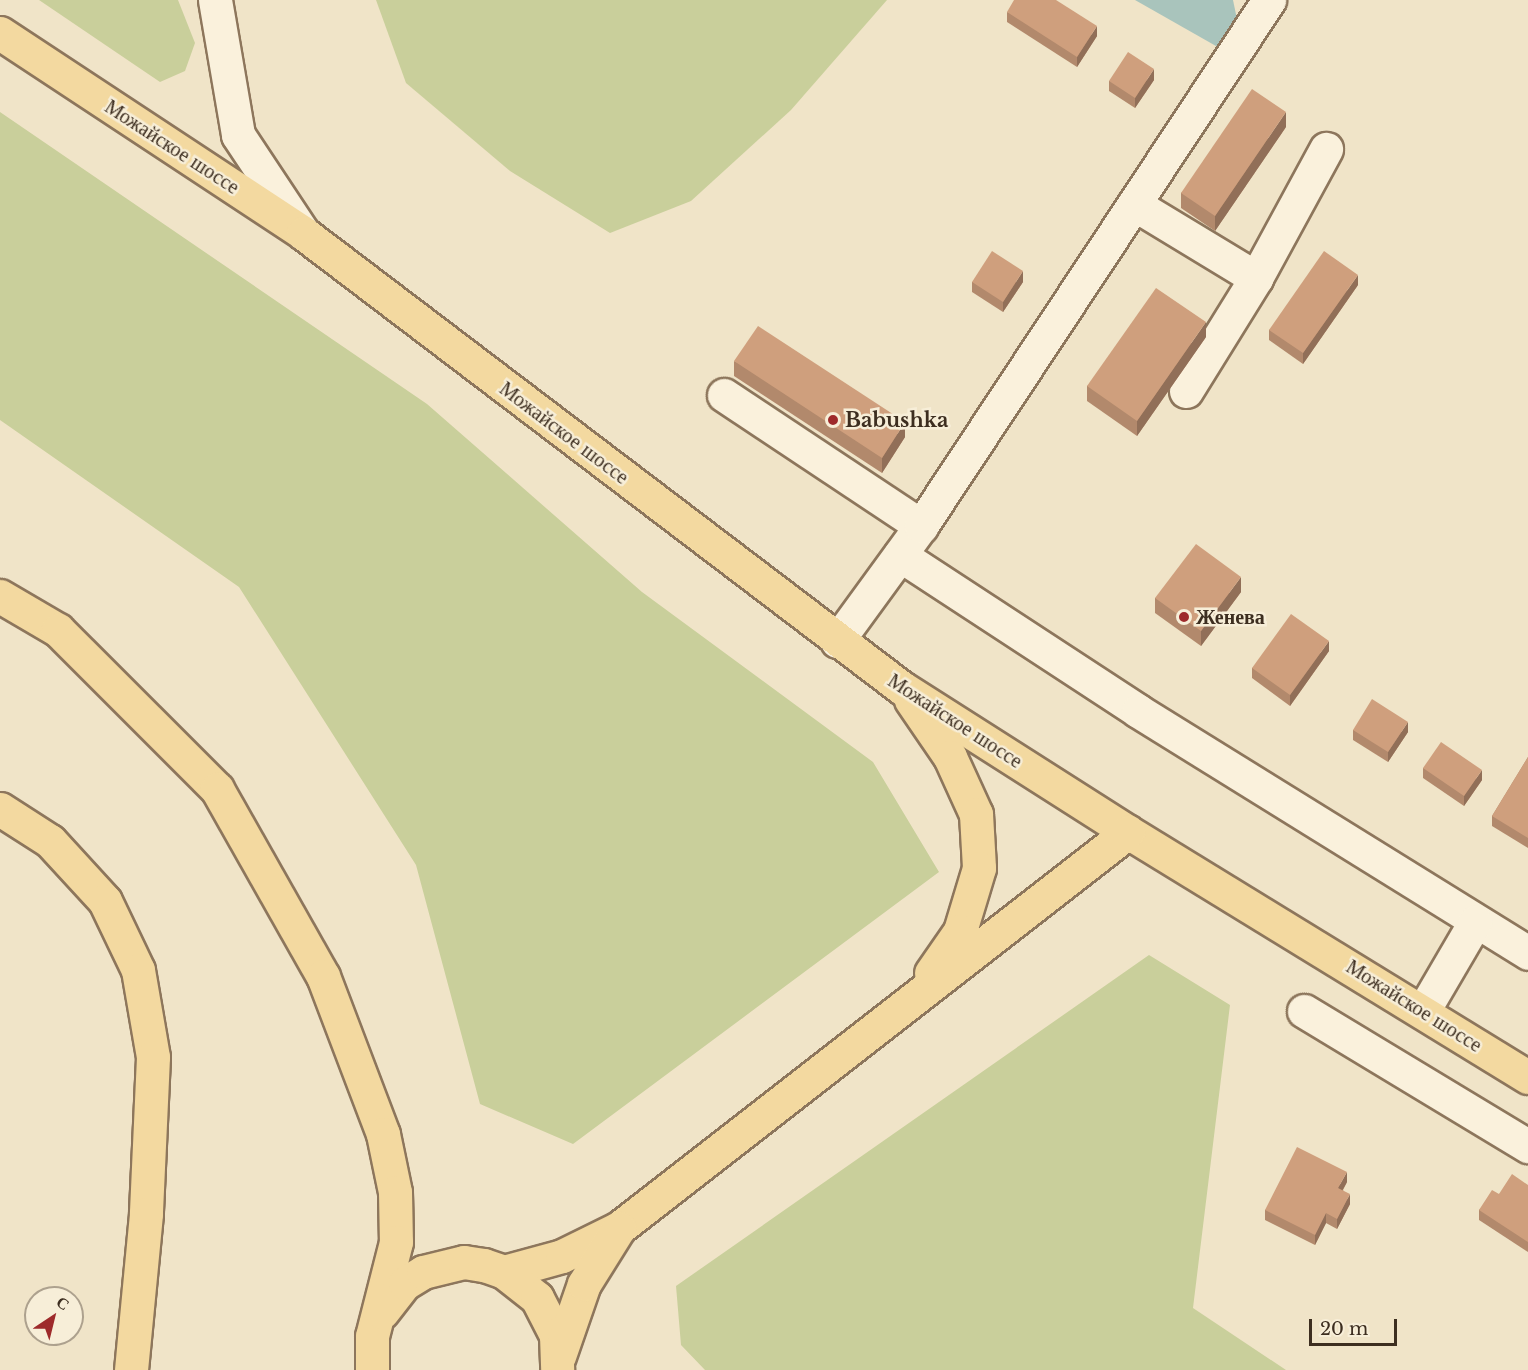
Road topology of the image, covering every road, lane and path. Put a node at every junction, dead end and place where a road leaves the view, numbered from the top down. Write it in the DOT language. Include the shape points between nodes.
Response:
graph roads {
  1 [pos="215,0"];
  2 [pos="1269,0"];
  3 [pos="0,33"];
  4 [pos="1326,149"];
  5 [pos="1134,204"];
  6 [pos="303,233"];
  7 [pos="1256,278"];
  8 [pos="1186,391"];
  9 [pos="724,394"];
  10 [pos="921,526"];
  11 [pos="900,555"];
  12 [pos="0,596"];
  13 [pos="837,641"];
  14 [pos="902,688"];
  15 [pos="0,809"];
  16 [pos="1128,832"];
  17 [pos="1475,922"];
  18 [pos="1528,953"];
  19 [pos="915,997"];
  20 [pos="1304,1011"];
  21 [pos="1423,1011"];
  22 [pos="1528,1077"];
  23 [pos="1528,1146"];
  24 [pos="619,1228"];
  25 [pos="504,1272"];
  26 [pos="379,1316"];
  27 [pos="558,1363"];
  28 [pos="131,1370"];
  29 [pos="372,1370"];
  1 -- 6 [label="lane" via="237,135"];
  2 -- 5 [label="lane"];
  3 -- 6 [label="main road, Можайское шоссе"];
  4 -- 7 [label="lane"];
  5 -- 7 [label="lane"];
  5 -- 10 [label="lane"];
  6 -- 13 [label="main road, Можайское шоссе"];
  7 -- 8 [label="lane"];
  9 -- 10 [label="lane"];
  10 -- 11 [label="lane"];
  11 -- 13 [label="lane"];
  11 -- 17 [label="lane" via="1138,711"];
  12 -- 26 [label="main road" via="58,630 217,789 323,976 383,1134 395,1192 396,1242"];
  13 -- 14 [label="main road, Можайское шоссе"];
  14 -- 16 [label="main road, Можайское шоссе"];
  14 -- 19 [label="main road" via="950,757 976,813 979,868 960,931"];
  15 -- 28 [label="main road" via="50,841 105,901 138,970 153,1057 146,1214"];
  16 -- 19 [label="main road"];
  16 -- 21 [label="main road, Можайское шоссе"];
  17 -- 18 [label="lane"];
  17 -- 21 [label="lane"];
  19 -- 24 [label="main road"];
  20 -- 23 [label="lane"];
  21 -- 22 [label="main road, Можайское шоссе"];
  24 -- 25 [label="main road" via="562,1256"];
  24 -- 27 [label="main road" via="584,1284"];
  25 -- 26 [label="main road" via="464,1262 423,1272 390,1298"];
  25 -- 27 [label="main road" via="537,1298 549,1315"];
  26 -- 29 [label="main road" via="372,1336"];
}
